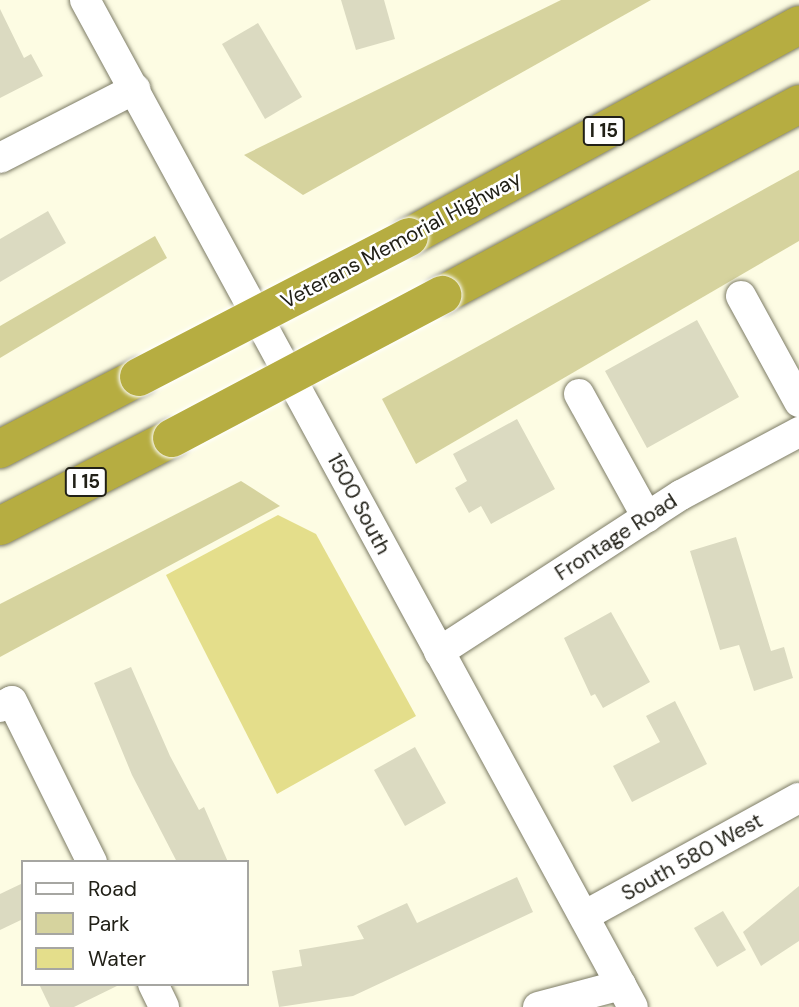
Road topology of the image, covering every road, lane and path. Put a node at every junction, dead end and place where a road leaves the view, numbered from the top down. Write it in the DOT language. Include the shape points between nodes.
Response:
graph roads {
  1 [pos="85,0"];
  2 [pos="799,25"];
  3 [pos="135,89"];
  4 [pos="799,104"];
  5 [pos="0,158"];
  6 [pos="741,296"];
  7 [pos="579,394"];
  8 [pos="799,402"];
  9 [pos="799,432"];
  10 [pos="0,449"];
  11 [pos="647,517"];
  12 [pos="0,526"];
  13 [pos="439,652"];
  14 [pos="6,704"];
  15 [pos="799,797"];
  16 [pos="91,860"];
  17 [pos="584,916"];
  18 [pos="154,986"];
  19 [pos="627,996"];
  20 [pos="164,1007"];
  21 [pos="538,1007"];
  1 -- 3 [label="street, 1500 South"];
  2 -- 10 [label="highway, Veterans Memorial Highway / I 15, bridge" via="409,237"];
  3 -- 5 [label="street"];
  3 -- 13 [label="street, 1500 South"];
  4 -- 12 [label="highway, I 15, bridge"];
  6 -- 8 [label="street"];
  7 -- 11 [label="street"];
  9 -- 11 [label="street, Frontage Road"];
  11 -- 13 [label="street, Frontage Road"];
  13 -- 17 [label="street, 1500 South"];
  14 -- 16 [label="street"];
  15 -- 17 [label="street, South 580 West"];
  17 -- 19 [label="street, 1500 South"];
  18 -- 20 [label="street"];
  19 -- 21 [label="street"];
}
